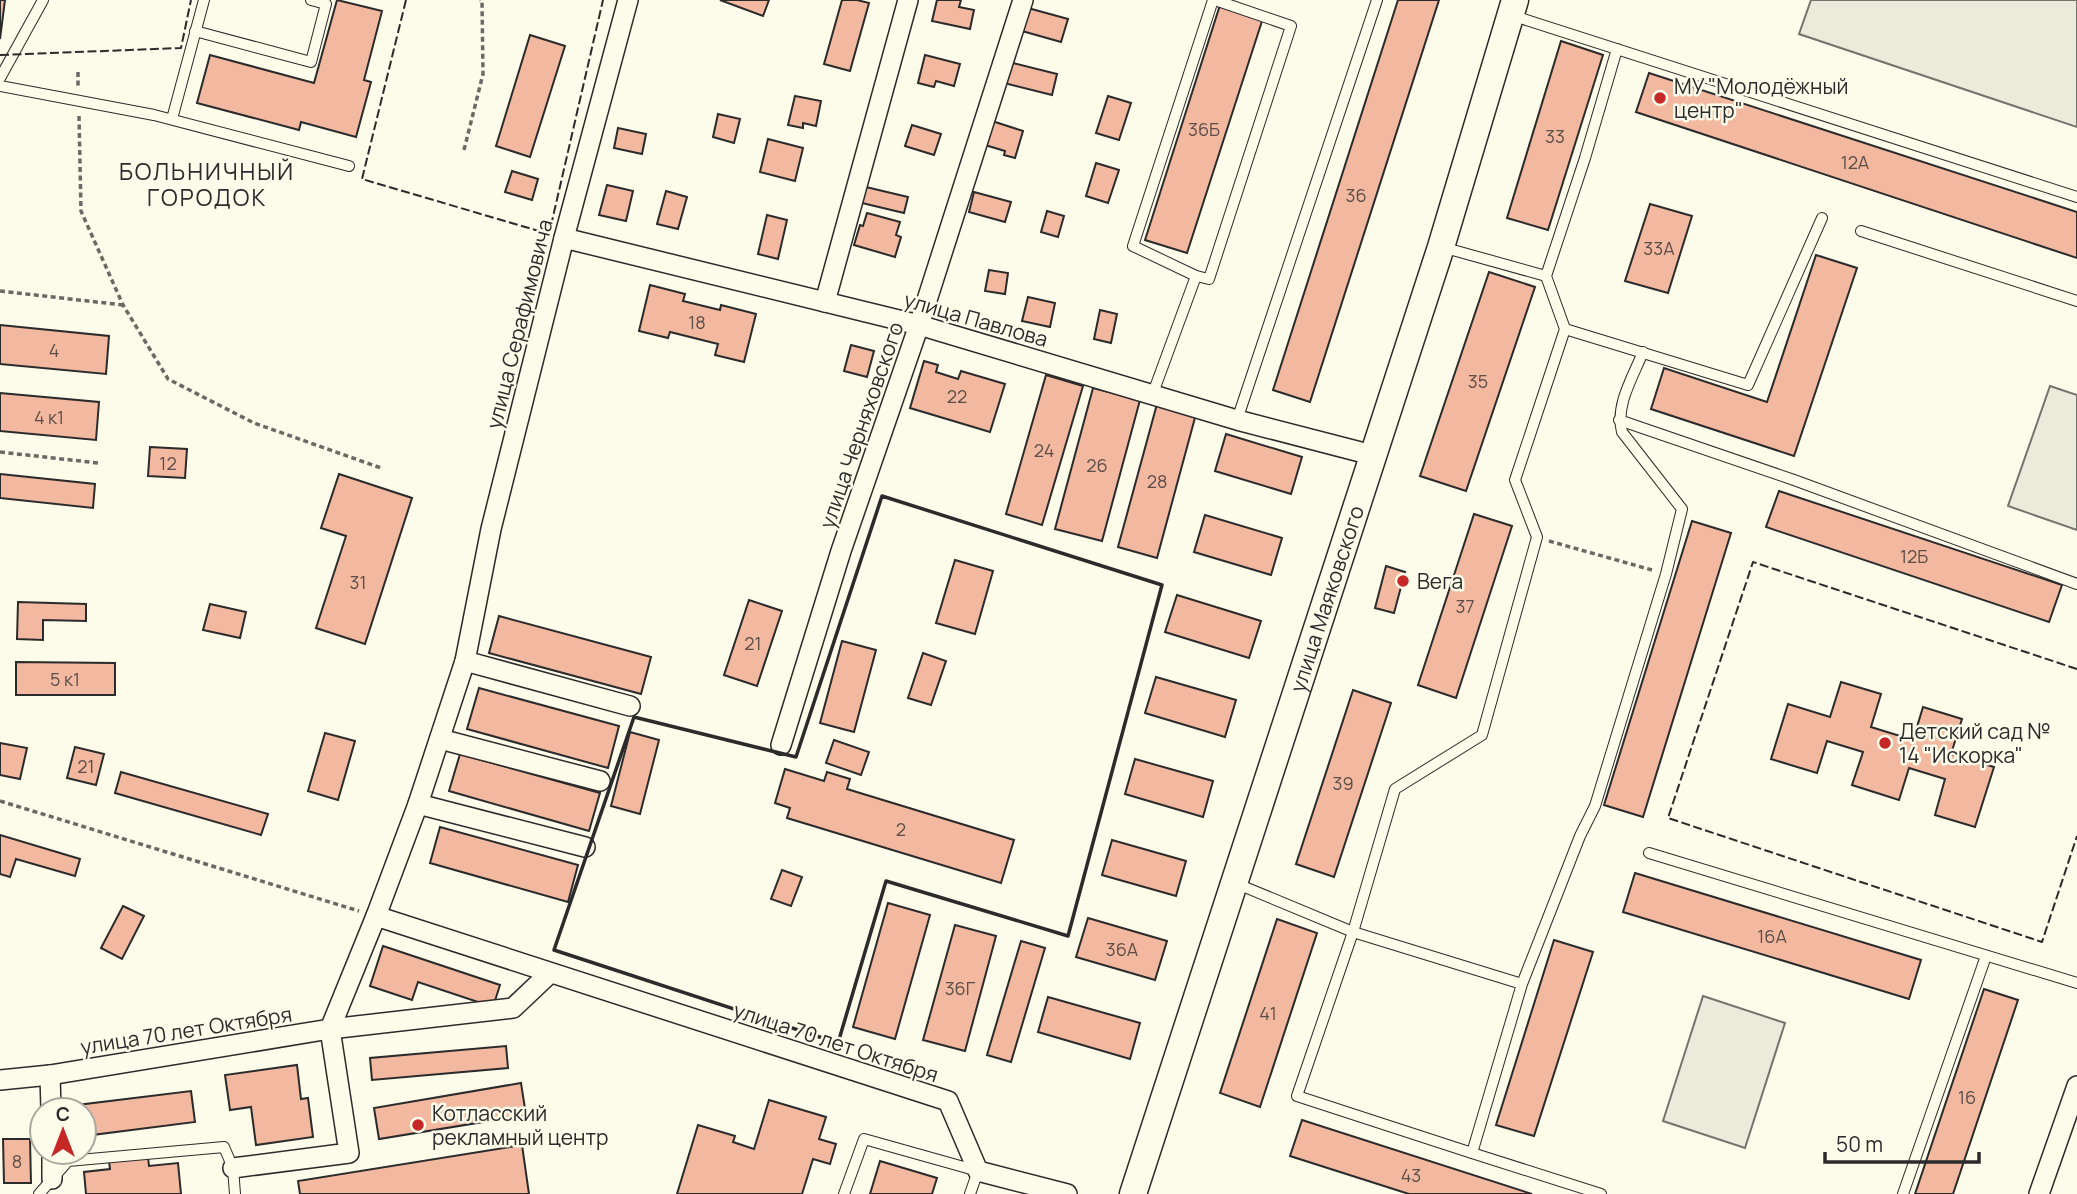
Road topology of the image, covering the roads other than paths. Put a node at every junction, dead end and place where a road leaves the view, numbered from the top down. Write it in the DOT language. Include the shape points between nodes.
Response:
graph roads {
  1 [pos="43,0"];
  2 [pos="204,0"];
  3 [pos="311,0"];
  4 [pos="628,0"];
  5 [pos="908,0"];
  6 [pos="1023,0"];
  7 [pos="1214,0"];
  8 [pos="1377,0"];
  9 [pos="1513,8"];
  10 [pos="195,31"];
  11 [pos="1617,49"];
  12 [pos="0,78"];
  13 [pos="0,86"];
  14 [pos="172,119"];
  15 [pos="349,166"];
  16 [pos="2077,197"];
  17 [pos="1822,218"];
  18 [pos="1861,231"];
  19 [pos="564,238"];
  20 [pos="1441,247"];
  21 [pos="1196,276"];
  22 [pos="1546,276"];
  23 [pos="2077,301"];
  24 [pos="825,302"];
  25 [pos="919,325"];
  26 [pos="1565,329"];
  27 [pos="1643,352"];
  28 [pos="1153,393"];
  29 [pos="1237,420"];
  30 [pos="1619,420"];
  31 [pos="1372,455"];
  32 [pos="2077,584"];
  33 [pos="465,661"];
  34 [pos="629,706"];
  35 [pos="440,738"];
  36 [pos="781,745"];
  37 [pos="600,781"];
  38 [pos="418,804"];
  39 [pos="585,846"];
  40 [pos="1649,853"];
  41 [pos="1233,882"];
  42 [pos="376,916"];
  43 [pos="1353,932"];
  44 [pos="1986,956"];
  45 [pos="550,973"];
  46 [pos="1522,984"];
  47 [pos="2077,984"];
  48 [pos="330,1029"];
  49 [pos="50,1075"];
  50 [pos="0,1080"];
  51 [pos="2077,1086"];
  52 [pos="51,1096"];
  53 [pos="1472,1153"];
  54 [pos="50,1166"];
  55 [pos="233,1168"];
  56 [pos="978,1171"];
  57 [pos="46,1187"];
  58 [pos="235,1194"];
  59 [pos="844,1194"];
  60 [pos="970,1194"];
  61 [pos="1067,1194"];
  62 [pos="1133,1194"];
  63 [pos="1601,1194"];
  64 [pos="1903,1194"];
  65 [pos="2039,1194"];
  1 -- 12 [label="lane"];
  2 -- 10 [label="lane"];
  3 -- 10 [label="lane" via="326,4 311,62"];
  4 -- 19 [label="street, улица Серафимовича"];
  5 -- 24 [label="street"];
  6 -- 25 [label="street, улица Черняховского"];
  7 -- 21 [label="lane" via="1133,246"];
  7 -- 21 [label="lane" via="1291,26 1209,279"];
  8 -- 29 [label="lane"];
  9 -- 11 [label="lane"];
  9 -- 20 [label="street, улица Маяковского"];
  10 -- 14 [label="lane"];
  11 -- 16 [label="lane"];
  11 -- 22 [label="lane"];
  13 -- 14 [label="lane"];
  14 -- 15 [label="lane"];
  17 -- 27 [label="lane" via="1748,385"];
  18 -- 23 [label="lane"];
  19 -- 24 [label="street, улица Павлова"];
  19 -- 33 [label="street, улица Серафимовича" via="491,529"];
  20 -- 22 [label="lane"];
  20 -- 31 [label="street, улица Маяковского"];
  21 -- 28 [label="lane"];
  22 -- 26 [label="lane"];
  24 -- 25 [label="street, улица Павлова"];
  25 -- 28 [label="street, улица Павлова"];
  25 -- 36 [label="street, улица Черняховского" via="841,551"];
  26 -- 27 [label="lane"];
  26 -- 43 [label="lane" via="1515,480 1536,537 1482,735 1395,789"];
  27 -- 30 [label="lane"];
  28 -- 29 [label="street, улица Павлова"];
  29 -- 31 [label="street, улица Павлова"];
  30 -- 32 [label="lane"];
  30 -- 46 [label="lane" via="1622,432 1682,509 1595,806"];
  31 -- 41 [label="street, улица Маяковского"];
  33 -- 34 [label="street"];
  33 -- 35 [label="street, улица Серафимовича"];
  35 -- 37 [label="street"];
  35 -- 38 [label="street, улица Серафимовича"];
  38 -- 39 [label="street"];
  38 -- 42 [label="street, улица Серафимовича"];
  40 -- 44 [label="lane"];
  41 -- 43 [label="lane"];
  41 -- 62 [label="street, улица Маяковского"];
  42 -- 45 [label="street, улица 70 лет Октября"];
  42 -- 48 [label="street, улица Серафимовича"];
  43 -- 46 [label="lane"];
  43 -- 53 [label="lane" via="1297,1096"];
  44 -- 47 [label="lane"];
  44 -- 64 [label="lane"];
  45 -- 48 [label="street, улица 70 лет Октября" via="513,1008"];
  45 -- 56 [label="street, улица 70 лет Октября" via="948,1101"];
  46 -- 53 [label="lane"];
  48 -- 49 [label="street, улица 70 лет Октября"];
  48 -- 55 [label="street" via="349,1153"];
  49 -- 50 [label="street, улица 70 лет Октября"];
  49 -- 52 [label="street"];
  51 -- 65 [label="street"];
  53 -- 63 [label="lane"];
  54 -- 57 [label="street"];
  55 -- 57 [label="lane" via="224,1147 68,1161"];
  55 -- 58 [label="lane"];
  56 -- 59 [label="lane" via="864,1139"];
  56 -- 60 [label="lane"];
  56 -- 61 [label="street"];
}
